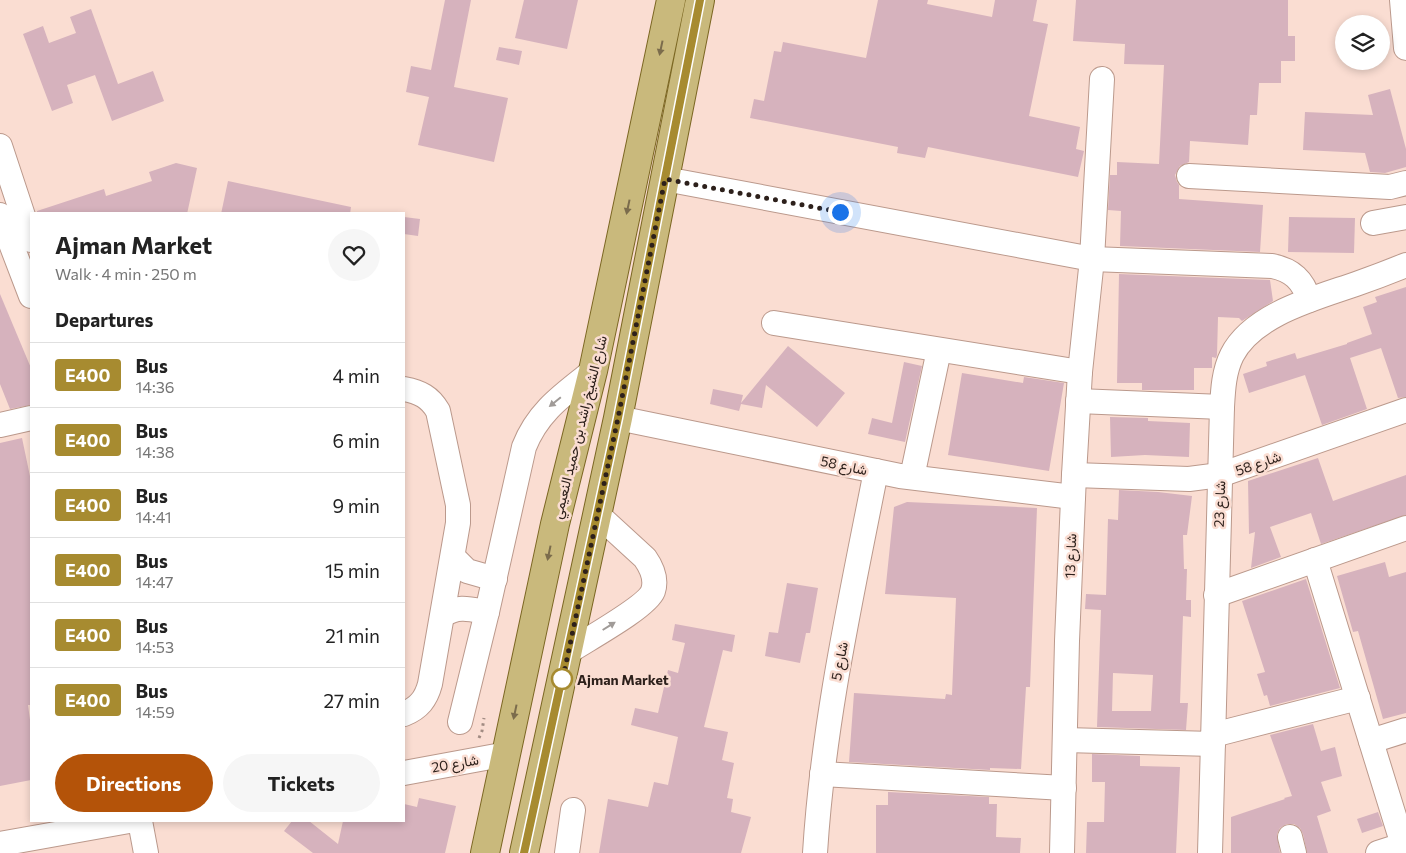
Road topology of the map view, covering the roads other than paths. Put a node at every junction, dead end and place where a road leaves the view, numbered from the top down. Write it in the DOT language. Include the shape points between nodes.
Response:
graph roads {
  1 [pos="672,0"];
  2 [pos="700,0"];
  3 [pos="1402,0"];
  4 [pos="1406,48"];
  5 [pos="1102,80"];
  6 [pos="0,146"];
  7 [pos="1189,176"];
  8 [pos="665,179"];
  9 [pos="1406,184"];
  10 [pos="0,216"];
  11 [pos="1406,217"];
  12 [pos="1373,224"];
  13 [pos="30,237"];
  14 [pos="1092,259"];
  15 [pos="1406,265"];
  16 [pos="29,284"];
  17 [pos="1309,300"];
  18 [pos="774,323"];
  19 [pos="939,350"];
  20 [pos="593,371"];
  21 [pos="1080,372"];
  22 [pos="405,389"];
  23 [pos="1078,401"];
  24 [pos="1222,407"];
  25 [pos="1406,410"];
  26 [pos="30,418"];
  27 [pos="618,418"];
  28 [pos="0,425"];
  29 [pos="876,471"];
  30 [pos="1220,475"];
  31 [pos="912,477"];
  32 [pos="1073,486"];
  33 [pos="598,515"];
  34 [pos="555,524"];
  35 [pos="1406,528"];
  36 [pos="453,557"];
  37 [pos="1315,560"];
  38 [pos="495,579"];
  39 [pos="1216,595"];
  40 [pos="487,612"];
  41 [pos="443,615"];
  42 [pos="567,660"];
  43 [pos="1358,698"];
  44 [pos="405,713"];
  45 [pos="460,722"];
  46 [pos="1406,730"];
  47 [pos="1065,740"];
  48 [pos="1213,740"];
  49 [pos="1371,741"];
  50 [pos="507,754"];
  51 [pos="405,773"];
  52 [pos="822,774"];
  53 [pos="1064,788"];
  54 [pos="573,810"];
  55 [pos="123,822"];
  56 [pos="140,822"];
  57 [pos="0,844"];
  58 [pos="1404,845"];
  59 [pos="487,849"];
  60 [pos="146,853"];
  61 [pos="524,853"];
  62 [pos="567,853"];
  63 [pos="815,853"];
  64 [pos="1062,853"];
  65 [pos="1210,853"];
  66 [pos="1378,853"];
  1 -- 20 [label="main road, شارع الشيخ راشد بن حميد النعيمي, one-way"];
  2 -- 8 [label="main road"];
  3 -- 4 [label="street"];
  5 -- 14 [label="street, شارع 13"];
  6 -- 13 [label="street"];
  7 -- 9 [label="street" via="1390,187"];
  8 -- 14 [label="street"];
  8 -- 27 [label="main road"];
  10 -- 16 [label="street"];
  11 -- 12 [label="street"];
  14 -- 17 [label="street" via="1272,266 1292,273 1300,280"];
  14 -- 21 [label="street, شارع 13"];
  15 -- 17 [label="street, شارع 23"];
  17 -- 24 [label="street, شارع 23" via="1265,322 1242,341 1227,368"];
  18 -- 19 [label="street"];
  19 -- 21 [label="street"];
  19 -- 31 [label="street"];
  20 -- 34 [label="main road, شارع الشيخ راشد بن حميد النعيمي"];
  20 -- 38 [label="street, one-way" via="548,408 529,432"];
  21 -- 23 [label="street, شارع 13"];
  22 -- 36 [label="street" via="423,394 438,411 458,505"];
  23 -- 24 [label="street"];
  23 -- 32 [label="street, شارع 13"];
  24 -- 30 [label="street, شارع 23"];
  25 -- 30 [label="street, شارع 58"];
  26 -- 28 [label="street"];
  27 -- 29 [label="street, شارع 58"];
  27 -- 33 [label="main road"];
  29 -- 31 [label="street, شارع 58"];
  29 -- 52 [label="street, شارع 5" via="832,701"];
  30 -- 32 [label="street, شارع 58"];
  30 -- 39 [label="street, شارع 23"];
  31 -- 32 [label="street, شارع 58"];
  32 -- 47 [label="street, شارع 13"];
  33 -- 42 [label="main road"];
  42 -- 33 [label="street, one-way" via="642,606 654,583 654,574 646,558"];
  34 -- 42 [label="main road" via="560,518 574,516 582,528 562,634"];
  34 -- 50 [label="main road, شارع الشيخ راشد بن حميد النعيمي, one-way"];
  35 -- 37 [label="street"];
  36 -- 38 [label="street" via="467,571"];
  36 -- 41 [label="street"];
  37 -- 39 [label="street"];
  37 -- 43 [label="street"];
  38 -- 40 [label="street"];
  39 -- 48 [label="street, شارع 23"];
  40 -- 41 [label="street" via="464,607"];
  40 -- 45 [label="street"];
  41 -- 44 [label="street" via="427,695 420,705"];
  42 -- 61 [label="main road"];
  43 -- 48 [label="street"];
  43 -- 49 [label="street"];
  46 -- 49 [label="street"];
  47 -- 48 [label="street"];
  47 -- 53 [label="street, شارع 13"];
  48 -- 65 [label="street, شارع 23"];
  49 -- 58 [label="street"];
  50 -- 51 [label="street, شارع 20"];
  50 -- 59 [label="main road, شارع الشيخ راشد بن حميد النعيمي"];
  52 -- 53 [label="street"];
  52 -- 63 [label="street, شارع 5"];
  53 -- 64 [label="street, شارع 13"];
  54 -- 62 [label="street"];
  55 -- 57 [label="street"];
  56 -- 60 [label="street"];
  58 -- 66 [label="street"];
}
